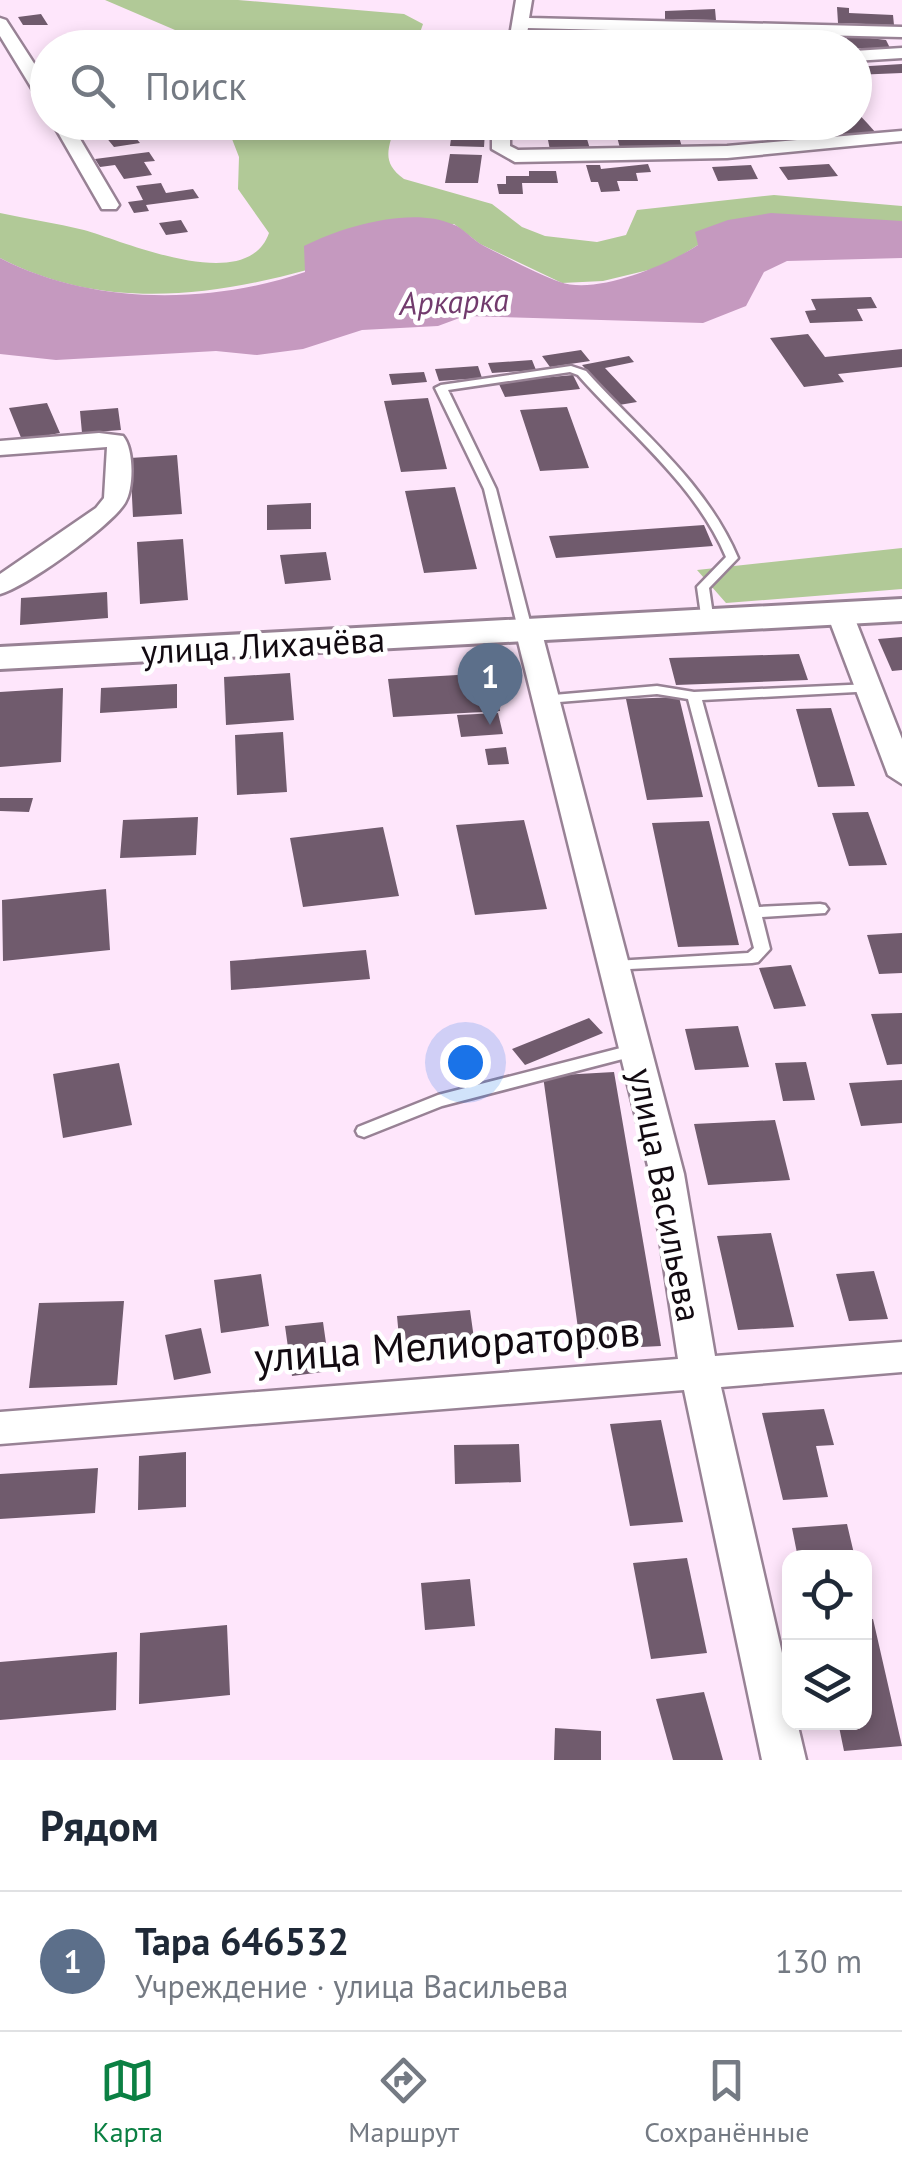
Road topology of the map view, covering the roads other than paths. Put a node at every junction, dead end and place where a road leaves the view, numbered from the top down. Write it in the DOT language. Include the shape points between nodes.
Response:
graph roads {
  1 [pos="524,0"];
  2 [pos="0,23"];
  3 [pos="522,24"];
  4 [pos="520,30"];
  5 [pos="902,32"];
  6 [pos="902,53"];
  7 [pos="872,55"];
  8 [pos="30,71"];
  9 [pos="902,136"];
  10 [pos="872,139"];
  11 [pos="71,140"];
  12 [pos="501,140"];
  13 [pos="858,140"];
  14 [pos="108,205"];
  15 [pos="0,448"];
  16 [pos="0,586"];
  17 [pos="902,610"];
  18 [pos="840,614"];
  19 [pos="708,622"];
  20 [pos="528,633"];
  21 [pos="0,658"];
  22 [pos="870,688"];
  23 [pos="694,696"];
  24 [pos="547,699"];
  25 [pos="902,775"];
  26 [pos="820,908"];
  27 [pos="753,912"];
  28 [pos="615,966"];
  29 [pos="636,1050"];
  30 [pos="364,1131"];
  31 [pos="902,1357"];
  32 [pos="699,1374"];
  33 [pos="0,1428"];
  34 [pos="784,1760"];
  1 -- 3 [label="street"];
  2 -- 8 [label="street"];
  3 -- 4 [label="street"];
  3 -- 5 [label="street" via="818,21"];
  6 -- 7 [label="street"];
  9 -- 10 [label="street"];
  11 -- 14 [label="street"];
  12 -- 13 [label="street" via="507,154 727,152"];
  15 -- 16 [label="street" via="99,440 119,446 116,498 104,513"];
  17 -- 18 [label="street, улица Лихачёва"];
  18 -- 19 [label="street, улица Лихачёва"];
  18 -- 22 [label="street"];
  19 -- 20 [label="street, улица Лихачёва"];
  19 -- 20 [label="lane" via="703,587 732,558 726,536 668,464 582,372 571,369 441,388 490,489"];
  20 -- 21 [label="street, улица Лихачёва"];
  20 -- 24 [label="street, улица Васильева"];
  22 -- 23 [label="lane"];
  22 -- 25 [label="street"];
  23 -- 24 [label="lane" via="657,690"];
  23 -- 27 [label="lane"];
  24 -- 28 [label="street, улица Васильева"];
  26 -- 27 [label="lane"];
  27 -- 28 [label="lane" via="762,949 752,958"];
  28 -- 29 [label="street, улица Васильева"];
  29 -- 30 [label="lane" via="438,1101"];
  29 -- 32 [label="street, улица Васильева" via="667,1174"];
  31 -- 32 [label="street, улица Мелиораторов"];
  32 -- 33 [label="street, улица Мелиораторов"];
  32 -- 34 [label="street, улица Васильева"];
}
